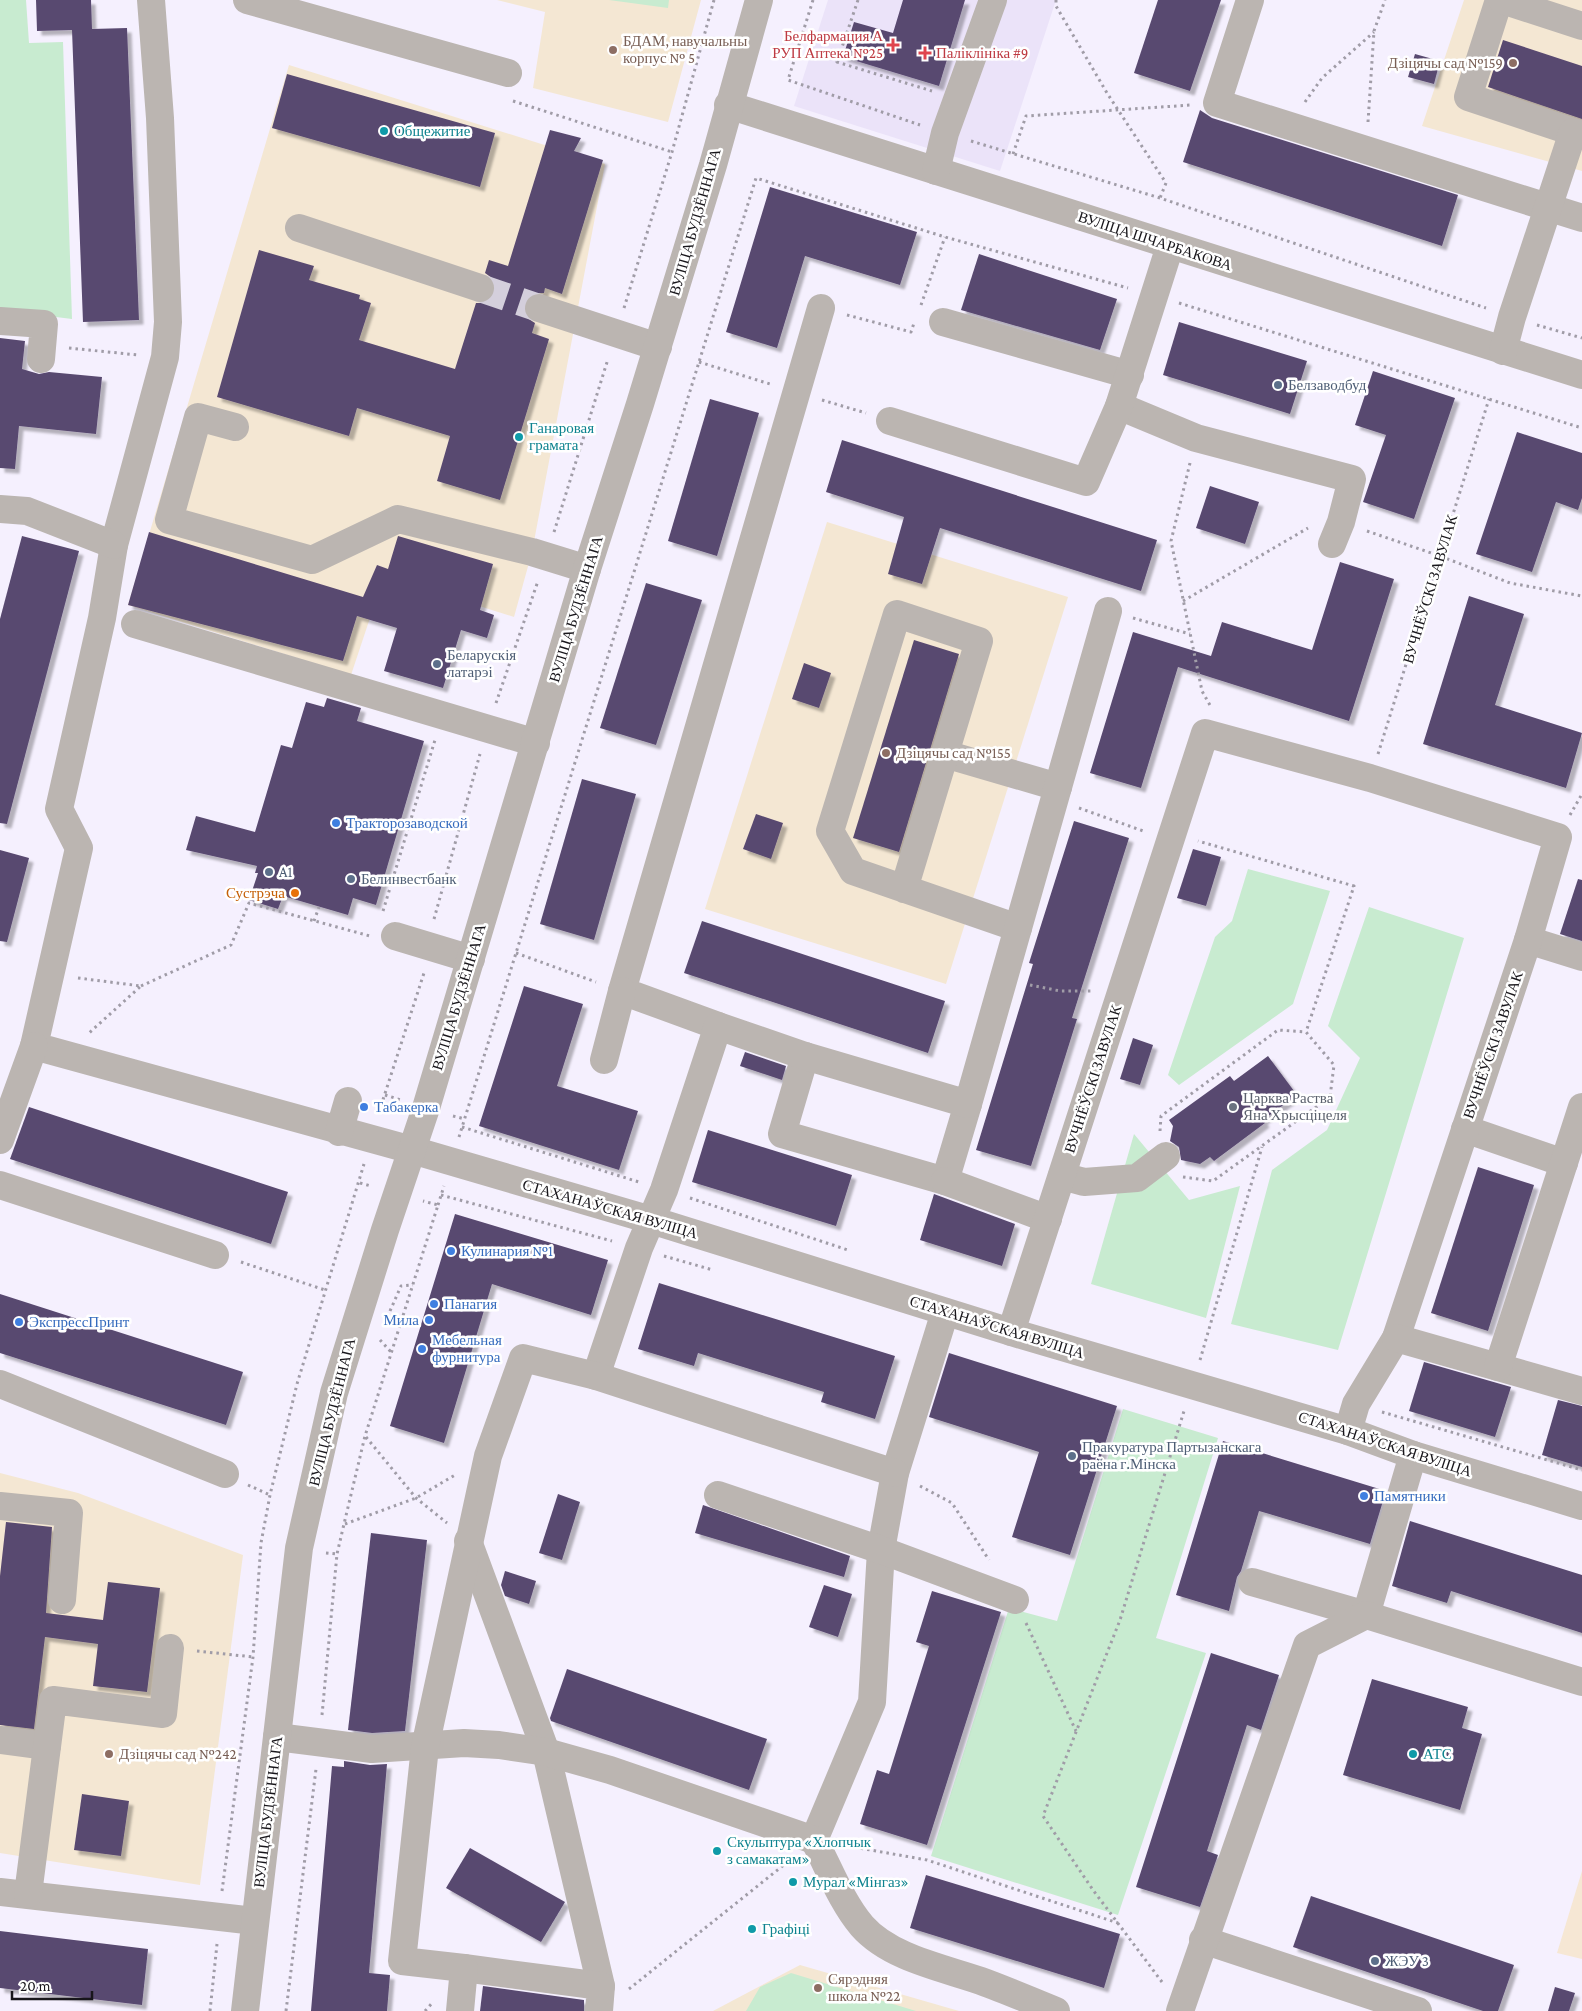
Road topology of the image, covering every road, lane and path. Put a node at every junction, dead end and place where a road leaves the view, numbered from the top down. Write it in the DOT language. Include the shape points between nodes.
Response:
graph roads {
  1 [pos="151,0"];
  2 [pos="247,0"];
  3 [pos="714,0"];
  4 [pos="759,0"];
  5 [pos="813,0"];
  6 [pos="858,0"];
  7 [pos="993,0"];
  8 [pos="1056,0"];
  9 [pos="1250,0"];
  10 [pos="1385,0"];
  11 [pos="1501,0"];
  12 [pos="1582,26"];
  13 [pos="1374,31"];
  14 [pos="508,73"];
  15 [pos="958,99"];
  16 [pos="1217,103"];
  17 [pos="728,105"];
  18 [pos="1118,109"];
  19 [pos="1288,125"];
  20 [pos="945,133"];
  21 [pos="1577,133"];
  22 [pos="1367,150"];
  23 [pos="672,152"];
  24 [pos="1014,154"];
  25 [pos="936,171"];
  26 [pos="756,178"];
  27 [pos="1160,198"];
  28 [pos="1549,208"];
  29 [pos="1582,218"];
  30 [pos="299,228"];
  31 [pos="945,238"];
  32 [pos="1170,246"];
  33 [pos="480,288"];
  34 [pos="539,308"];
  35 [pos="821,308"];
  36 [pos="1512,317"];
  37 [pos="0,321"];
  38 [pos="943,322"];
  39 [pos="616,332"];
  40 [pos="1582,338"];
  41 [pos="658,346"];
  42 [pos="42,351"];
  43 [pos="1503,351"];
  44 [pos="165,357"];
  45 [pos="1130,375"];
  46 [pos="1582,375"];
  47 [pos="1489,399"];
  48 [pos="1119,406"];
  49 [pos="890,421"];
  50 [pos="235,427"];
  51 [pos="1196,438"];
  52 [pos="0,509"];
  53 [pos="1336,533"];
  54 [pos="114,545"];
  55 [pos="547,556"];
  56 [pos="1440,556"];
  57 [pos="588,569"];
  58 [pos="1582,596"];
  59 [pos="1183,601"];
  60 [pos="1108,611"];
  61 [pos="134,624"];
  62 [pos="1190,634"];
  63 [pos="488,727"];
  64 [pos="430,734"];
  65 [pos="1228,738"];
  66 [pos="536,743"];
  67 [pos="945,754"];
  68 [pos="1370,778"];
  69 [pos="1056,793"];
  70 [pos="1181,840"];
  71 [pos="904,888"];
  72 [pos="319,906"];
  73 [pos="314,921"];
  74 [pos="1018,928"];
  75 [pos="383,931"];
  76 [pos="1528,940"];
  77 [pos="427,946"];
  78 [pos="516,953"];
  79 [pos="1582,956"];
  80 [pos="471,959"];
  81 [pos="50,975"];
  82 [pos="141,986"];
  83 [pos="622,991"];
  84 [pos="1122,991"];
  85 [pos="998,996"];
  86 [pos="718,1026"];
  87 [pos="1306,1032"];
  88 [pos="34,1046"];
  89 [pos="66,1056"];
  90 [pos="805,1056"];
  91 [pos="604,1060"];
  92 [pos="348,1101"];
  93 [pos="968,1104"];
  94 [pos="1582,1107"];
  95 [pos="1465,1129"];
  96 [pos="339,1132"];
  97 [pos="0,1140"];
  98 [pos="370,1140"];
  99 [pos="1262,1146"];
  100 [pos="412,1150"];
  101 [pos="1166,1156"];
  102 [pos="451,1162"];
  103 [pos="1564,1163"];
  104 [pos="1062,1176"];
  105 [pos="945,1181"];
  106 [pos="360,1183"];
  107 [pos="0,1185"];
  108 [pos="397,1193"];
  109 [pos="438,1205"];
  110 [pos="1048,1219"];
  111 [pos="651,1220"];
  112 [pos="224,1257"];
  113 [pos="413,1285"];
  114 [pos="325,1290"];
  115 [pos="945,1312"];
  116 [pos="387,1319"];
  117 [pos="1011,1332"];
  118 [pos="382,1333"];
  119 [pos="1396,1338"];
  120 [pos="1206,1343"];
  121 [pos="391,1353"];
  122 [pos="1498,1367"];
  123 [pos="596,1376"];
  124 [pos="0,1384"];
  125 [pos="1582,1391"];
  126 [pos="1184,1412"];
  127 [pos="1348,1431"];
  128 [pos="365,1436"];
  129 [pos="1413,1455"];
  130 [pos="488,1456"];
  131 [pos="895,1472"];
  132 [pos="224,1474"];
  133 [pos="718,1495"];
  134 [pos="416,1498"];
  135 [pos="0,1506"];
  136 [pos="1582,1506"];
  137 [pos="344,1524"];
  138 [pos="468,1541"];
  139 [pos="881,1550"];
  140 [pos="1252,1582"];
  141 [pos="62,1600"];
  142 [pos="1015,1600"];
  143 [pos="1366,1615"];
  144 [pos="170,1648"];
  145 [pos="253,1656"];
  146 [pos="1582,1682"];
  147 [pos="1076,1732"];
  148 [pos="277,1736"];
  149 [pos="0,1740"];
  150 [pos="320,1743"];
  151 [pos="47,1746"];
  152 [pos="425,1747"];
  153 [pos="546,1752"];
  154 [pos="814,1840"];
  155 [pos="0,1892"];
  156 [pos="28,1894"];
  157 [pos="219,1917"];
  158 [pos="255,1921"];
  159 [pos="1118,1924"];
  160 [pos="1203,1940"];
  161 [pos="464,1968"];
  162 [pos="608,1997"];
  163 [pos="1180,2009"];
  164 [pos="210,2011"];
  165 [pos="244,2011"];
  166 [pos="286,2011"];
  167 [pos="460,2011"];
  168 [pos="1056,2011"];
  169 [pos="1418,2011"];
  1 -- 44 [label="street" via="160,118 168,322"];
  2 -- 14 [label="street"];
  3 -- 23 [label="path"];
  4 -- 17 [label="street, ВУЛІЦА БУДЗЁННАГА"];
  5 -- 20 [label="path" via="788,80"];
  6 -- 15 [label="path" via="837,62"];
  7 -- 15 [label="street"];
  8 -- 18 [label="path" via="1056,6"];
  9 -- 16 [label="street"];
  10 -- 13 [label="path"];
  11 -- 12 [label="street"];
  11 -- 21 [label="street" via="1468,97"];
  13 -- 19 [label="path" via="1322,78"];
  13 -- 22 [label="path"];
  14 -- 23 [label="path" via="512,100"];
  15 -- 20 [label="street"];
  16 -- 18 [label="path"];
  16 -- 19 [label="street"];
  17 -- 25 [label="street, ВУЛІЦА ШЧАРБАКОВА"];
  17 -- 41 [label="street, ВУЛІЦА БУДЗЁННАГА"];
  18 -- 24 [label="path" via="1026,116"];
  18 -- 27 [label="path" via="1166,182"];
  19 -- 22 [label="street"];
  20 -- 24 [label="path"];
  20 -- 25 [label="street"];
  21 -- 28 [label="street"];
  22 -- 28 [label="street"];
  23 -- 39 [label="path"];
  24 -- 27 [label="path"];
  25 -- 32 [label="street, ВУЛІЦА ШЧАРБАКОВА"];
  26 -- 78 [label="path"];
  27 -- 36 [label="path"];
  28 -- 29 [label="street"];
  28 -- 36 [label="street"];
  30 -- 33 [label="street"];
  31 -- 35 [label="path" via="911,332"];
  32 -- 43 [label="street, ВУЛІЦА ШЧАРБАКОВА"];
  32 -- 45 [label="street"];
  34 -- 39 [label="street"];
  35 -- 83 [label="street"];
  36 -- 40 [label="path"];
  36 -- 43 [label="street"];
  37 -- 42 [label="street" via="44,324"];
  38 -- 45 [label="street"];
  39 -- 41 [label="street"];
  39 -- 55 [label="path"];
  41 -- 57 [label="street, ВУЛІЦА БУДЗЁННАГА"];
  42 -- 44 [label="path" via="72,349"];
  43 -- 46 [label="street, ВУЛІЦА ШЧАРБАКОВА"];
  44 -- 54 [label="street"];
  45 -- 48 [label="street"];
  47 -- 56 [label="path, ВУЧНЁЎСКІ ЗАВУЛАК"];
  48 -- 49 [label="street" via="1086,482"];
  48 -- 51 [label="street"];
  50 -- 55 [label="street" via="198,417 169,520 312,560 398,519"];
  51 -- 53 [label="street" via="1352,479"];
  51 -- 59 [label="path" via="1171,541"];
  52 -- 54 [label="street" via="27,511"];
  53 -- 56 [label="path"];
  53 -- 59 [label="path" via="1311,526"];
  54 -- 81 [label="street" via="102,618 59,809 79,848"];
  55 -- 57 [label="street"];
  55 -- 63 [label="path"];
  56 -- 58 [label="path" via="1510,583"];
  56 -- 68 [label="path, ВУЧНЁЎСКІ ЗАВУЛАК"];
  57 -- 66 [label="street, ВУЛІЦА БУДЗЁННАГА"];
  59 -- 62 [label="path"];
  60 -- 62 [label="path"];
  60 -- 69 [label="street"];
  61 -- 63 [label="street"];
  62 -- 65 [label="path" via="1202,691"];
  63 -- 66 [label="street"];
  63 -- 77 [label="path"];
  64 -- 75 [label="path" via="435,740"];
  65 -- 68 [label="street, ВУЧНЁЎСКІ ЗАВУЛАК"];
  65 -- 70 [label="street, ВУЧНЁЎСКІ ЗАВУЛАК" via="1205,733"];
  66 -- 80 [label="street, ВУЛІЦА БУДЗЁННАГА"];
  67 -- 69 [label="street"];
  67 -- 71 [label="street"];
  67 -- 71 [label="street" via="980,641 897,614 830,831 853,871"];
  68 -- 76 [label="street, ВУЧНЁЎСКІ ЗАВУЛАК" via="1558,837"];
  69 -- 70 [label="path"];
  69 -- 74 [label="street"];
  70 -- 84 [label="street, ВУЧНЁЎСКІ ЗАВУЛАК"];
  70 -- 87 [label="path" via="1354,886"];
  71 -- 74 [label="street"];
  72 -- 73 [label="path"];
  73 -- 75 [label="path"];
  73 -- 82 [label="path" via="249,903 231,945"];
  74 -- 85 [label="street"];
  75 -- 77 [label="street"];
  76 -- 79 [label="street"];
  76 -- 95 [label="street, ВУЧНЁЎСКІ ЗАВУЛАК"];
  77 -- 80 [label="street"];
  77 -- 98 [label="path" via="429,958"];
  78 -- 83 [label="path"];
  78 -- 102 [label="path"];
  80 -- 100 [label="street, ВУЛІЦА БУДЗЁННАГА"];
  81 -- 82 [label="path"];
  81 -- 88 [label="street"];
  82 -- 89 [label="path"];
  83 -- 86 [label="street"];
  83 -- 91 [label="street"];
  84 -- 85 [label="path" via="1060,991 1029,985"];
  84 -- 104 [label="street, ВУЧНЁЎСКІ ЗАВУЛАК"];
  85 -- 93 [label="street"];
  86 -- 90 [label="street"];
  86 -- 111 [label="street"];
  87 -- 99 [label="path" via="1334,1065 1330,1097"];
  87 -- 101 [label="path" via="1278,1030 1162,1116 1158,1147"];
  88 -- 89 [label="street, СТАХАНАЎСКАЯ ВУЛІЦА"];
  88 -- 97 [label="street"];
  89 -- 96 [label="street, СТАХАНАЎСКАЯ ВУЛІЦА"];
  90 -- 93 [label="street"];
  90 -- 105 [label="street" via="782,1134"];
  92 -- 96 [label="street"];
  93 -- 105 [label="street"];
  94 -- 103 [label="street"];
  95 -- 103 [label="street"];
  95 -- 119 [label="street, ВУЧНЁЎСКІ ЗАВУЛАК"];
  96 -- 98 [label="street, СТАХАНАЎСКАЯ ВУЛІЦА"];
  98 -- 100 [label="street, СТАХАНАЎСКАЯ ВУЛІЦА"];
  98 -- 106 [label="path"];
  99 -- 101 [label="path" via="1213,1181 1181,1177"];
  99 -- 120 [label="path"];
  100 -- 102 [label="street, СТАХАНАЎСКАЯ ВУЛІЦА"];
  100 -- 108 [label="street, ВУЛІЦА БУДЗЁННАГА"];
  101 -- 104 [label="street" via="1137,1178 1084,1182"];
  102 -- 109 [label="path"];
  102 -- 111 [label="street, СТАХАНАЎСКАЯ ВУЛІЦА"];
  103 -- 122 [label="street"];
  104 -- 110 [label="street, ВУЧНЁЎСКІ ЗАВУЛАК"];
  105 -- 110 [label="street"];
  106 -- 108 [label="path"];
  106 -- 114 [label="path"];
  107 -- 112 [label="street"];
  108 -- 109 [label="path"];
  108 -- 148 [label="street, ВУЛІЦА БУДЗЁННАГА" via="334,1393 302,1539"];
  109 -- 113 [label="path"];
  110 -- 117 [label="street, ВУЧНЁЎСКІ ЗАВУЛАК"];
  111 -- 115 [label="street, СТАХАНАЎСКАЯ ВУЛІЦА"];
  111 -- 123 [label="street"];
  112 -- 114 [label="path"];
  113 -- 116 [label="path" via="401,1286"];
  113 -- 121 [label="path"];
  114 -- 145 [label="path" via="297,1384 270,1495 261,1543"];
  115 -- 117 [label="street, СТАХАНАЎСКАЯ ВУЛІЦА"];
  115 -- 131 [label="street"];
  117 -- 127 [label="street, СТАХАНАЎСКАЯ ВУЛІЦА"];
  118 -- 121 [label="path" via="379,1340"];
  119 -- 122 [label="street"];
  119 -- 127 [label="street, ВУЧНЁЎСКІ ЗАВУЛАК" via="1356,1404"];
  121 -- 128 [label="path"];
  122 -- 125 [label="street"];
  123 -- 130 [label="street" via="523,1358"];
  123 -- 131 [label="street"];
  124 -- 132 [label="street"];
  126 -- 147 [label="path" via="1120,1620"];
  127 -- 129 [label="street, СТАХАНАЎСКАЯ ВУЛІЦА"];
  128 -- 134 [label="path"];
  128 -- 137 [label="path"];
  129 -- 136 [label="street, СТАХАНАЎСКАЯ ВУЛІЦА"];
  129 -- 143 [label="street"];
  130 -- 134 [label="path"];
  130 -- 138 [label="street"];
  131 -- 139 [label="street"];
  131 -- 142 [label="path" via="952,1503"];
  133 -- 139 [label="street"];
  134 -- 137 [label="path"];
  134 -- 138 [label="path"];
  135 -- 141 [label="street" via="69,1513"];
  137 -- 150 [label="path" via="337,1554"];
  138 -- 152 [label="street"];
  138 -- 153 [label="street"];
  139 -- 142 [label="street"];
  139 -- 154 [label="street" via="872,1702"];
  140 -- 143 [label="street"];
  142 -- 147 [label="path"];
  143 -- 146 [label="street"];
  143 -- 160 [label="street" via="1307,1645"];
  144 -- 145 [label="path"];
  144 -- 151 [label="street" via="163,1714 53,1700"];
  145 -- 157 [label="path"];
  147 -- 159 [label="path" via="1043,1816"];
  148 -- 150 [label="street"];
  148 -- 158 [label="street, ВУЛІЦА БУДЗЁННАГА"];
  149 -- 151 [label="street"];
  150 -- 152 [label="street" via="372,1749"];
  150 -- 166 [label="path"];
  151 -- 156 [label="street"];
  152 -- 153 [label="street" via="464,1743"];
  152 -- 161 [label="street" via="402,1961"];
  153 -- 154 [label="street" via="610,1770"];
  153 -- 162 [label="street"];
  154 -- 159 [label="path" via="927,1860"];
  154 -- 162 [label="path"];
  154 -- 168 [label="street" via="844,1899 872,1935 929,1965 981,1981"];
  155 -- 156 [label="street"];
  156 -- 157 [label="street"];
  157 -- 158 [label="street"];
  157 -- 164 [label="path"];
  158 -- 165 [label="street, ВУЛІЦА БУДЗЁННАГА"];
  159 -- 163 [label="path"];
  160 -- 163 [label="street"];
  160 -- 169 [label="street"];
  161 -- 162 [label="street"];
  161 -- 167 [label="street"];
}
